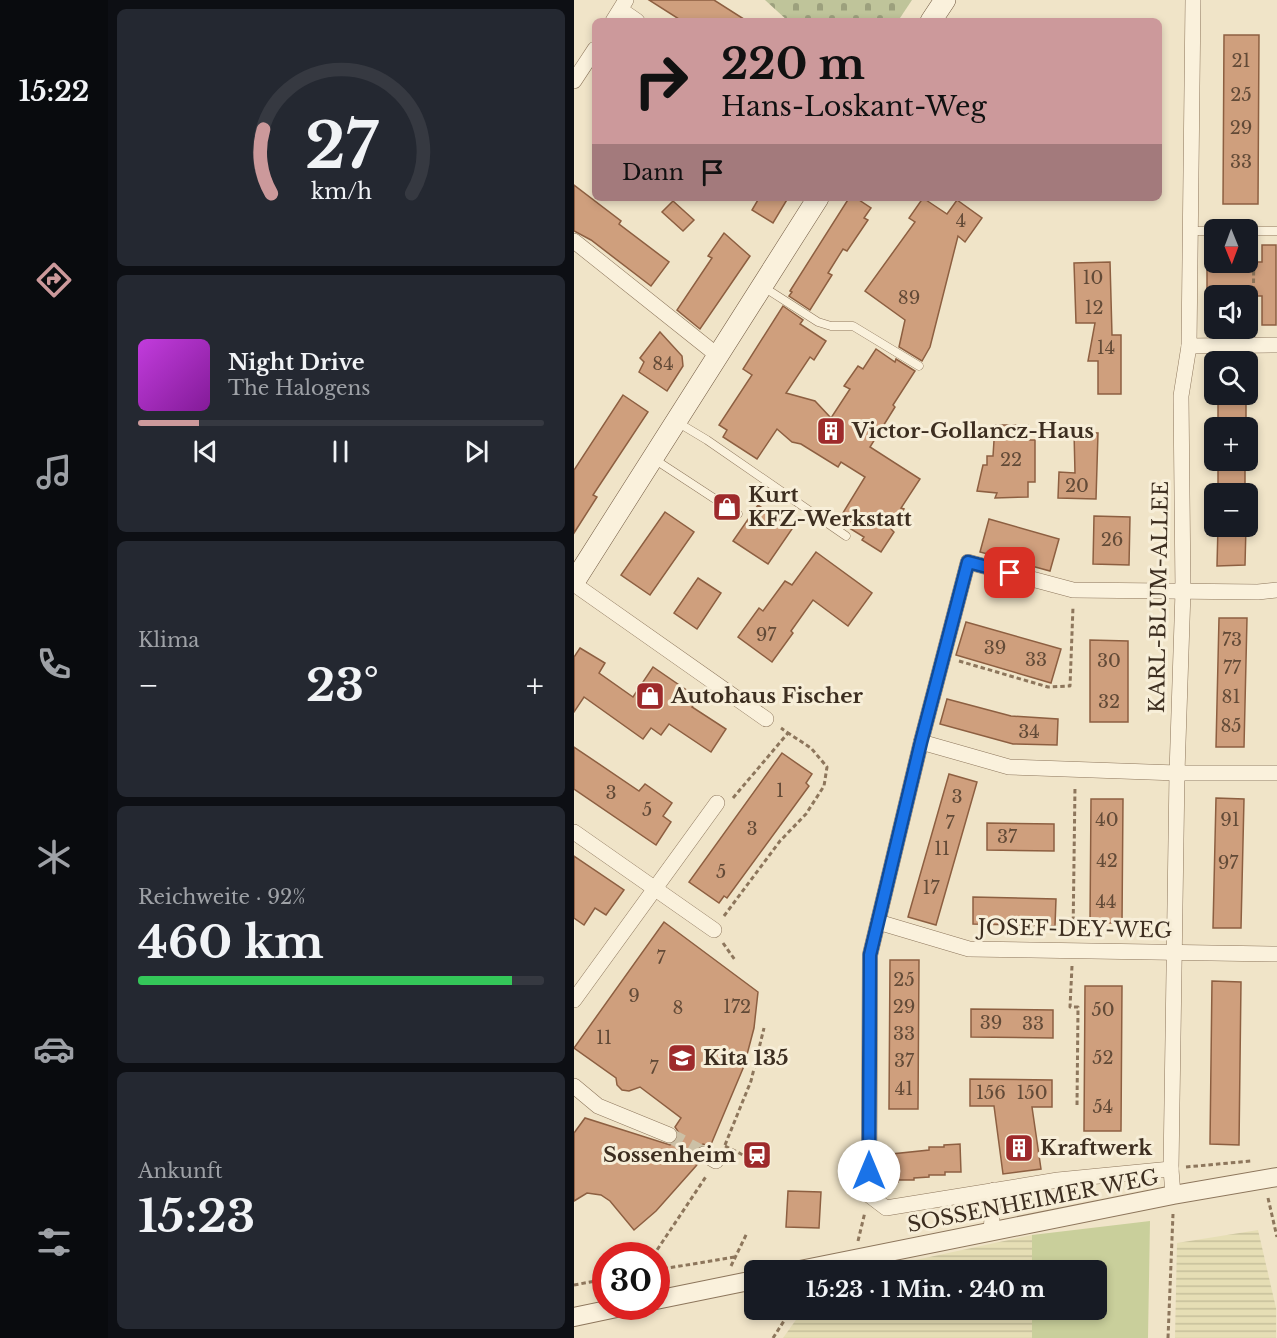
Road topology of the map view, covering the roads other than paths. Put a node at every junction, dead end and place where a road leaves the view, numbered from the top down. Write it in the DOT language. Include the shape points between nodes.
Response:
graph roads {
  1 [pos="944,0"];
  2 [pos="1193,0"];
  3 [pos="933,18"];
  4 [pos="592,54"];
  5 [pos="574,81"];
  6 [pos="816,201"];
  7 [pos="1189,231"];
  8 [pos="1204,231"];
  9 [pos="1258,231"];
  10 [pos="1276,231"];
  11 [pos="574,241"];
  12 [pos="762,286"];
  13 [pos="1276,345"];
  14 [pos="1189,346"];
  15 [pos="717,355"];
  16 [pos="919,366"];
  17 [pos="675,421"];
  18 [pos="652,458"];
  19 [pos="738,514"];
  20 [pos="846,536"];
  21 [pos="574,583"];
  22 [pos="1276,590"];
  23 [pos="1183,591"];
  24 [pos="766,719"];
  25 [pos="921,742"];
  26 [pos="1177,772"];
  27 [pos="1276,773"];
  28 [pos="717,803"];
  29 [pos="574,832"];
  30 [pos="655,888"];
  31 [pos="878,922"];
  32 [pos="714,930"];
  33 [pos="1175,951"];
  34 [pos="1276,954"];
  35 [pos="574,1000"];
  36 [pos="574,1086"];
  37 [pos="669,1135"];
  38 [pos="1171,1168"];
  39 [pos="1270,1178"];
  40 [pos="994,1190"];
  41 [pos="1173,1195"];
  42 [pos="991,1232"];
  43 [pos="853,1260"];
  44 [pos="744,1282"];
  45 [pos="670,1297"];
  46 [pos="592,1313"];
  47 [pos="574,1317"];
  1 -- 3 [label="main road"];
  2 -- 7 [label="street, KARL-BLUM-ALLEE"];
  4 -- 5 [label="street"];
  6 -- 12 [label="main road"];
  7 -- 8 [label="lane"];
  7 -- 14 [label="street, KARL-BLUM-ALLEE"];
  9 -- 10 [label="lane"];
  11 -- 15 [label="street"];
  12 -- 15 [label="main road"];
  12 -- 16 [label="lane" via="818,322 853,326"];
  13 -- 14 [label="street"];
  14 -- 23 [label="street, KARL-BLUM-ALLEE" via="1181,396"];
  15 -- 17 [label="main road"];
  17 -- 18 [label="main road"];
  17 -- 20 [label="lane"];
  18 -- 19 [label="lane"];
  18 -- 21 [label="main road"];
  21 -- 24 [label="street"];
  22 -- 23 [label="street"];
  23 -- 25 [label="street" via="1073,590 968,562"];
  23 -- 26 [label="street, KARL-BLUM-ALLEE"];
  25 -- 26 [label="street" via="1009,767"];
  25 -- 31 [label="street"];
  26 -- 27 [label="street"];
  26 -- 33 [label="street, KARL-BLUM-ALLEE"];
  28 -- 30 [label="street"];
  29 -- 30 [label="street"];
  30 -- 32 [label="street"];
  30 -- 35 [label="street"];
  31 -- 33 [label="street, JOSEF-DEY-WEG" via="968,949"];
  31 -- 40 [label="street, SOSSENHEIMER WEG" via="870,955 869,1195 886,1208"];
  33 -- 34 [label="street, JOSEF-DEY-WEG"];
  33 -- 38 [label="street, KARL-BLUM-ALLEE"];
  36 -- 37 [label="street" via="598,1106"];
  38 -- 40 [label="street, SOSSENHEIMER WEG"];
  38 -- 41 [label="street, KARL-BLUM-ALLEE"];
  39 -- 41 [label="street, SOSSENHEIMER WEG"];
  40 -- 42 [label="street"];
  41 -- 42 [label="street, SOSSENHEIMER WEG"];
  42 -- 43 [label="street, SOSSENHEIMER WEG"];
  44 -- 45 [label="street"];
  46 -- 47 [label="street"];
}
